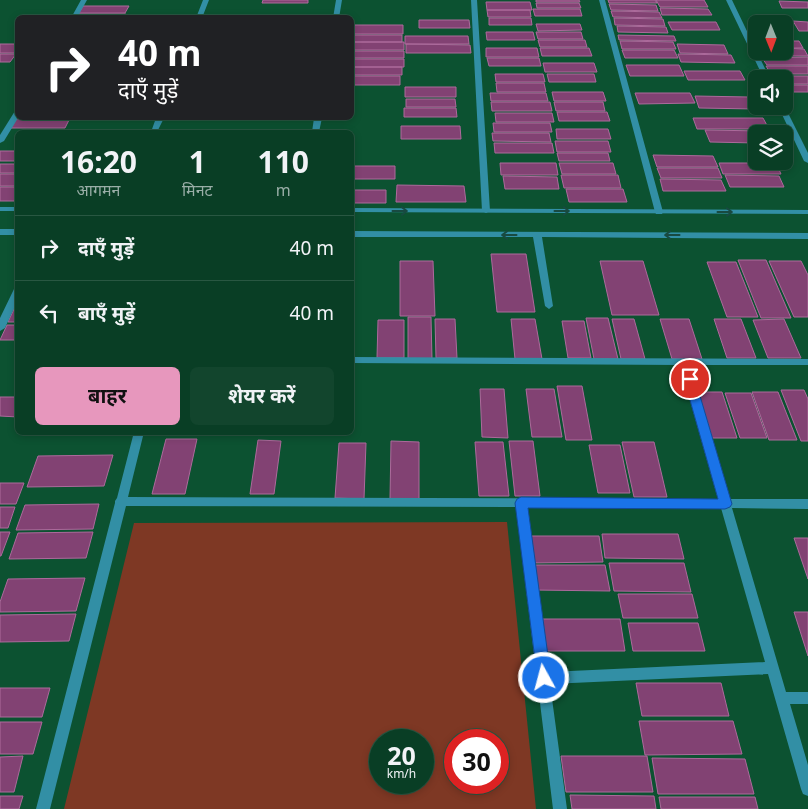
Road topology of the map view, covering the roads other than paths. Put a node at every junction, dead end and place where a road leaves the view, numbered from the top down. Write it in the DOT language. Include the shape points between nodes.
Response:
graph roads {
  1 [pos="84,0"];
  2 [pos="206,0"];
  3 [pos="339,0"];
  4 [pos="474,0"];
  5 [pos="602,0"];
  6 [pos="729,0"];
  7 [pos="76,15"];
  8 [pos="200,15"];
  9 [pos="336,15"];
  10 [pos="764,70"];
  11 [pos="785,115"];
  12 [pos="15,116"];
  13 [pos="0,140"];
  14 [pos="808,161"];
  15 [pos="0,209"];
  16 [pos="15,209"];
  17 [pos="354,210"];
  18 [pos="486,211"];
  19 [pos="659,212"];
  20 [pos="808,212"];
  21 [pos="0,232"];
  22 [pos="15,232"];
  23 [pos="354,234"];
  24 [pos="537,235"];
  25 [pos="808,236"];
  26 [pos="15,296"];
  27 [pos="549,306"];
  28 [pos="0,328"];
  29 [pos="354,360"];
  30 [pos="684,362"];
  31 [pos="808,362"];
  32 [pos="137,435"];
  33 [pos="120,501"];
  34 [pos="521,503"];
  35 [pos="725,504"];
  36 [pos="808,504"];
  37 [pos="774,668"];
  38 [pos="544,678"];
  39 [pos="782,698"];
  40 [pos="808,698"];
  41 [pos="808,789"];
  42 [pos="43,809"];
  43 [pos="560,809"];
  1 -- 7 [label="street"];
  2 -- 8 [label="street"];
  3 -- 9 [label="street"];
  4 -- 18 [label="street"];
  5 -- 19 [label="street"];
  6 -- 10 [label="street"];
  11 -- 14 [label="street"];
  12 -- 13 [label="street"];
  15 -- 16 [label="street"];
  17 -- 18 [label="street, one-way"];
  18 -- 19 [label="street, one-way"];
  19 -- 20 [label="street, one-way"];
  21 -- 22 [label="street"];
  24 -- 23 [label="street, one-way"];
  25 -- 24 [label="street, one-way"];
  24 -- 27 [label="street"];
  26 -- 28 [label="street"];
  29 -- 30 [label="street"];
  30 -- 31 [label="street"];
  30 -- 35 [label="street"];
  32 -- 33 [label="street"];
  33 -- 34 [label="street"];
  33 -- 42 [label="street"];
  34 -- 35 [label="street"];
  34 -- 38 [label="street"];
  35 -- 36 [label="street"];
  35 -- 37 [label="street"];
  37 -- 38 [label="street"];
  37 -- 39 [label="street"];
  38 -- 43 [label="street"];
  39 -- 40 [label="street"];
  39 -- 41 [label="street"];
}
